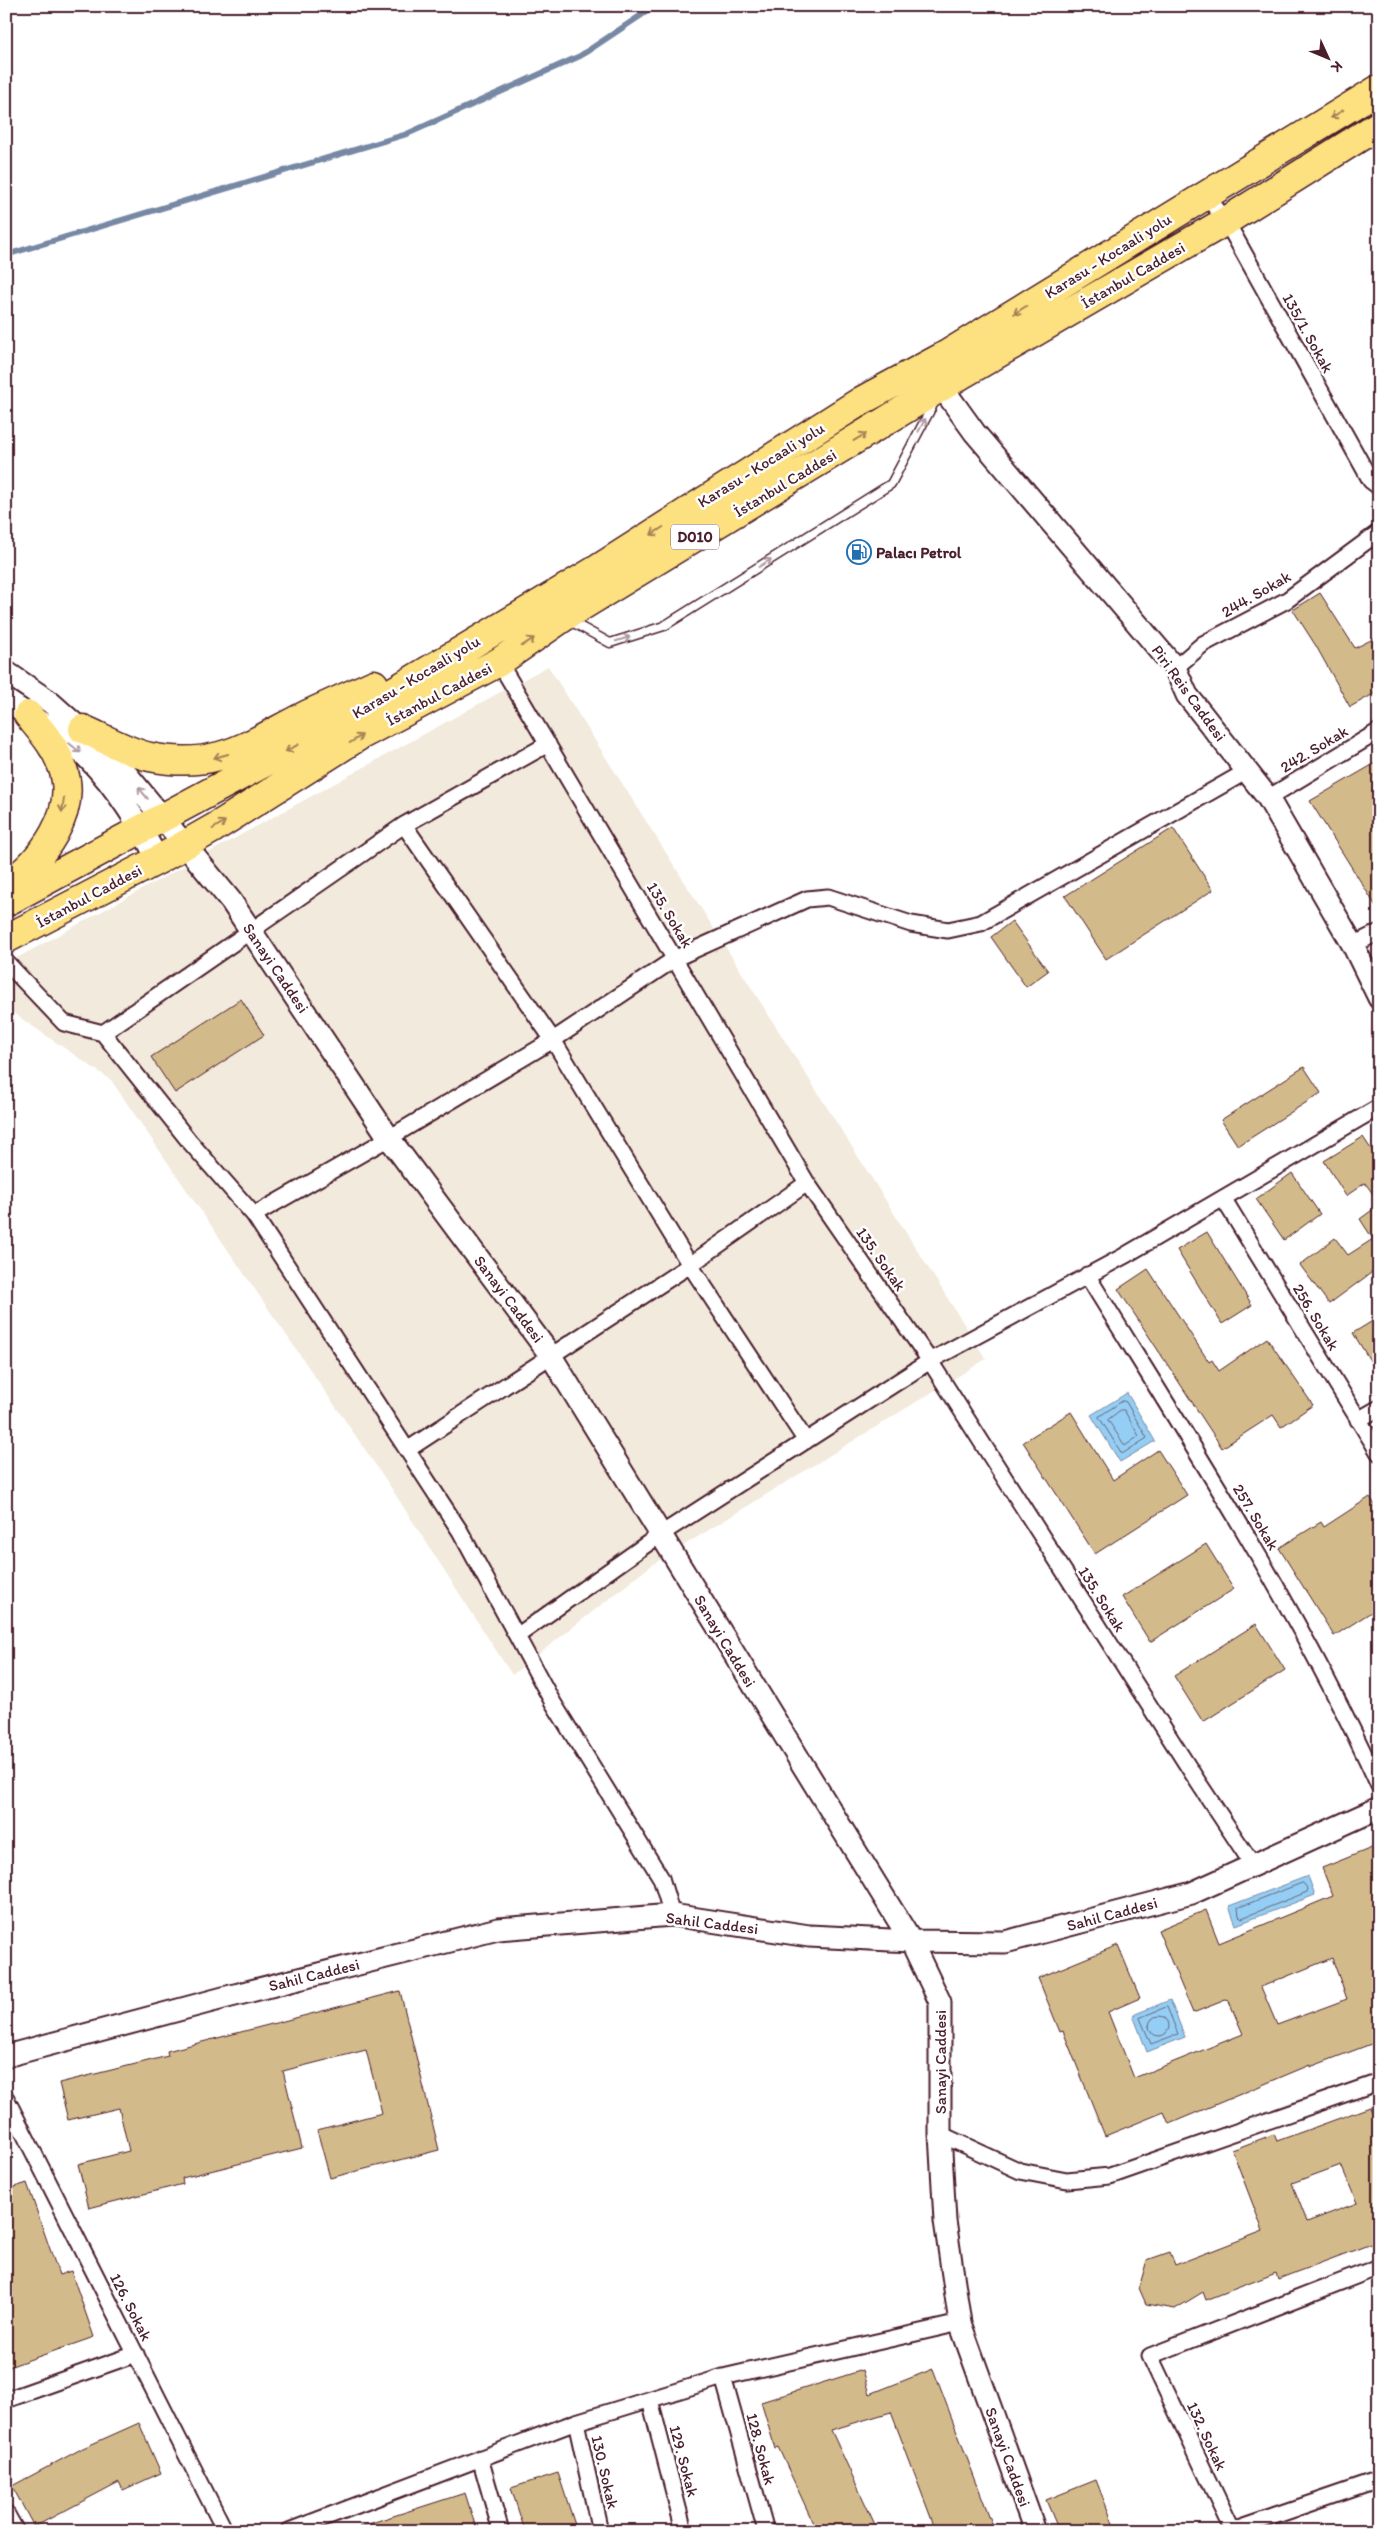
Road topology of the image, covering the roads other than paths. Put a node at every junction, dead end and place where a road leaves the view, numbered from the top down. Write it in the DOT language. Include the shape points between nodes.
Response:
graph roads {
  1 [pos="1379,89"];
  2 [pos="1379,125"];
  3 [pos="1206,195"];
  4 [pos="1226,221"];
  5 [pos="934,376"];
  6 [pos="1379,487"];
  7 [pos="1379,532"];
  8 [pos="564,617"];
  9 [pos="503,626"];
  10 [pos="499,662"];
  11 [pos="1175,668"];
  12 [pos="6,672"];
  13 [pos="17,708"];
  14 [pos="83,729"];
  15 [pos="1379,730"];
  16 [pos="548,744"];
  17 [pos="1247,771"];
  18 [pos="1268,798"];
  19 [pos="153,824"];
  20 [pos="404,825"];
  21 [pos="185,844"];
  22 [pos="158,860"];
  23 [pos="6,886"];
  24 [pos="6,902"];
  25 [pos="250,930"];
  26 [pos="1379,932"];
  27 [pos="6,940"];
  28 [pos="1353,945"];
  29 [pos="676,958"];
  30 [pos="6,962"];
  31 [pos="1379,998"];
  32 [pos="104,1033"];
  33 [pos="552,1040"];
  34 [pos="1379,1107"];
  35 [pos="389,1138"];
  36 [pos="807,1183"];
  37 [pos="1223,1198"];
  38 [pos="254,1215"];
  39 [pos="690,1265"];
  40 [pos="1087,1275"];
  41 [pos="551,1356"];
  42 [pos="930,1361"];
  43 [pos="1379,1408"];
  44 [pos="1358,1420"];
  45 [pos="806,1441"];
  46 [pos="407,1450"];
  47 [pos="1379,1453"];
  48 [pos="661,1534"];
  49 [pos="517,1636"];
  50 [pos="1379,1786"];
  51 [pos="1379,1808"];
  52 [pos="1253,1865"];
  53 [pos="672,1915"];
  54 [pos="911,1941"];
  55 [pos="6,2056"];
  56 [pos="1379,2082"];
  57 [pos="6,2098"];
  58 [pos="940,2134"];
  59 [pos="1379,2267"];
  60 [pos="960,2323"];
  61 [pos="136,2354"];
  62 [pos="723,2377"];
  63 [pos="6,2400"];
  64 [pos="650,2400"];
  65 [pos="576,2422"];
  66 [pos="480,2458"];
  67 [pos="1379,2480"];
  68 [pos="6,2513"];
  69 [pos="1232,2530"];
  70 [pos="16,2531"];
  71 [pos="225,2531"];
  72 [pos="289,2531"];
  73 [pos="501,2531"];
  74 [pos="600,2531"];
  75 [pos="684,2531"];
  76 [pos="766,2531"];
  77 [pos="1035,2531"];
  1 -- 3 [label="highway, Karasu - Kocaali yolu / D010, one-way"];
  2 -- 4 [label="highway, İstanbul Caddesi / D010"];
  3 -- 4 [label="street, 135/1. Sokak"];
  3 -- 5 [label="highway, Karasu - Kocaali yolu / D010, one-way"];
  4 -- 5 [label="highway, İstanbul Caddesi / D010"];
  4 -- 6 [label="street, 135/1. Sokak" via="1371,481"];
  8 -- 5 [label="highway, İstanbul Caddesi / D010, one-way"];
  8 -- 5 [label="lane, one-way" via="610,643 664,626 891,484"];
  5 -- 9 [label="highway, Karasu - Kocaali yolu / D010, one-way" via="861,402"];
  5 -- 11 [label="street, Piri Reis Caddesi" via="975,432"];
  7 -- 11 [label="street, 244. Sokak" via="1287,600 1203,644"];
  10 -- 8 [label="highway, İstanbul Caddesi / D010, one-way"];
  9 -- 14 [label="highway, one-way" via="307,715 243,749 211,758 181,761 148,756"];
  9 -- 19 [label="highway, Karasu - Kocaali yolu / D010, one-way" via="357,713"];
  10 -- 16 [label="street, 135. Sokak"];
  21 -- 10 [label="highway, İstanbul Caddesi / D010, one-way" via="361,735"];
  11 -- 17 [label="street, Piri Reis Caddesi" via="1187,695"];
  12 -- 14 [label="street"];
  13 -- 19 [label="street, one-way" via="76,747"];
  13 -- 23 [label="highway, one-way" via="53,746 63,767 66,788 61,821 46,848 24,873"];
  19 -- 14 [label="street, one-way" via="116,760"];
  15 -- 18 [label="street, 242. Sokak"];
  16 -- 20 [label="street"];
  16 -- 29 [label="street, 135. Sokak"];
  17 -- 18 [label="street, Piri Reis Caddesi"];
  17 -- 29 [label="street" via="981,923 948,930 911,924 828,897 814,898"];
  18 -- 28 [label="street, Piri Reis Caddesi"];
  19 -- 21 [label="street, Sanayi Caddesi"];
  19 -- 22 [label="street"];
  19 -- 24 [label="highway, Karasu - Kocaali yolu / D010"];
  20 -- 25 [label="street"];
  20 -- 33 [label="street"];
  21 -- 22 [label="highway, İstanbul Caddesi / D010"];
  21 -- 25 [label="street, Sanayi Caddesi"];
  22 -- 27 [label="highway, İstanbul Caddesi / D010"];
  25 -- 32 [label="street"];
  25 -- 35 [label="street, Sanayi Caddesi"];
  26 -- 28 [label="street"];
  28 -- 31 [label="street, Piri Reis Caddesi"];
  29 -- 33 [label="street"];
  29 -- 36 [label="street, 135. Sokak"];
  30 -- 32 [label="street" via="64,1023"];
  32 -- 38 [label="street" via="189,1141"];
  33 -- 35 [label="street"];
  33 -- 39 [label="street"];
  34 -- 37 [label="street"];
  35 -- 38 [label="street"];
  35 -- 41 [label="street, Sanayi Caddesi"];
  36 -- 39 [label="street"];
  36 -- 42 [label="street, 135. Sokak"];
  37 -- 40 [label="street"];
  37 -- 44 [label="street, 256. Sokak"];
  38 -- 46 [label="street"];
  39 -- 41 [label="street"];
  39 -- 45 [label="street"];
  40 -- 42 [label="street"];
  40 -- 50 [label="street, 257. Sokak" via="1251,1540 1342,1706"];
  41 -- 46 [label="street"];
  41 -- 48 [label="street, Sanayi Caddesi"];
  42 -- 45 [label="street"];
  42 -- 52 [label="street, 135. Sokak"];
  43 -- 44 [label="street"];
  44 -- 47 [label="street, 256. Sokak"];
  45 -- 48 [label="street"];
  46 -- 49 [label="street" via="460,1531"];
  48 -- 49 [label="street"];
  48 -- 54 [label="street, Sanayi Caddesi"];
  49 -- 53 [label="street" via="552,1701 660,1878"];
  51 -- 52 [label="street, Sahil Caddesi"];
  52 -- 54 [label="street, Sahil Caddesi" via="1192,1892 1005,1942"];
  53 -- 54 [label="street, Sahil Caddesi" via="809,1936"];
  53 -- 55 [label="street, Sahil Caddesi" via="498,1929"];
  54 -- 58 [label="street, Sanayi Caddesi" via="940,2002"];
  56 -- 58 [label="street" via="1110,2176 1067,2180 1020,2171"];
  57 -- 61 [label="street, 126. Sokak"];
  58 -- 60 [label="street, Sanayi Caddesi" via="945,2220"];
  59 -- 69 [label="street, 132. Sokak" via="1150,2356"];
  60 -- 62 [label="street"];
  60 -- 77 [label="street, Sanayi Caddesi"];
  61 -- 63 [label="street"];
  61 -- 71 [label="street, 126. Sokak"];
  62 -- 64 [label="street"];
  62 -- 76 [label="street, 128. Sokak"];
  64 -- 65 [label="street"];
  64 -- 75 [label="street, 129. Sokak"];
  65 -- 66 [label="street"];
  65 -- 74 [label="street, 130. Sokak"];
  66 -- 72 [label="street"];
  66 -- 73 [label="street"];
  67 -- 69 [label="street"];
  68 -- 70 [label="street"];
}
